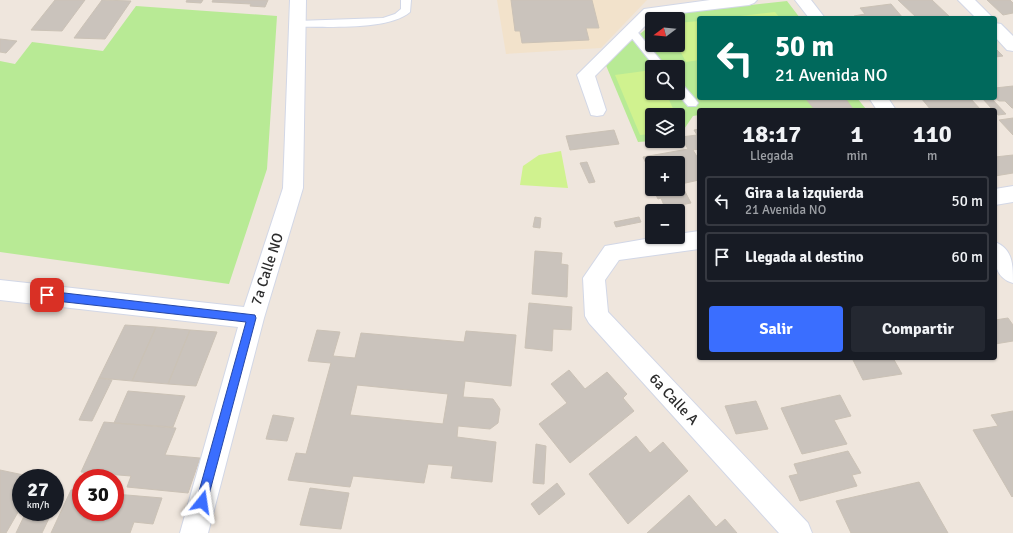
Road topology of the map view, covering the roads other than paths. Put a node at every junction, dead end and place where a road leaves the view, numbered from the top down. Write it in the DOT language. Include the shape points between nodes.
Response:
graph roads {
  1 [pos="298,0"];
  2 [pos="406,0"];
  3 [pos="749,0"];
  4 [pos="803,0"];
  5 [pos="966,0"];
  6 [pos="815,16"];
  7 [pos="983,16"];
  8 [pos="297,24"];
  9 [pos="997,30"];
  10 [pos="631,31"];
  11 [pos="1013,46"];
  12 [pos="655,60"];
  13 [pos="685,95"];
  14 [pos="692,103"];
  15 [pos="597,110"];
  16 [pos="1013,194"];
  17 [pos="997,197"];
  18 [pos="697,240"];
  19 [pos="997,254"];
  20 [pos="1013,274"];
  21 [pos="0,290"];
  22 [pos="252,318"];
  23 [pos="194,533"];
  24 [pos="798,533"];
  1 -- 8 [label="street, 7a Calle NO"];
  2 -- 8 [label="lane" via="406,10 400,16 384,21"];
  3 -- 10 [label="street" via="650,12"];
  4 -- 6 [label="street"];
  5 -- 7 [label="street"];
  8 -- 22 [label="street, 7a Calle NO" via="293,188"];
  9 -- 11 [label="street"];
  10 -- 12 [label="lane"];
  10 -- 15 [label="street" via="586,75"];
  13 -- 14 [label="lane"];
  16 -- 17 [label="street"];
  18 -- 24 [label="street, 6a Calle A" via="613,252 594,278 597,316"];
  19 -- 20 [label="street"];
  21 -- 22 [label="street"];
  22 -- 23 [label="street, 7a Calle NO"];
}
